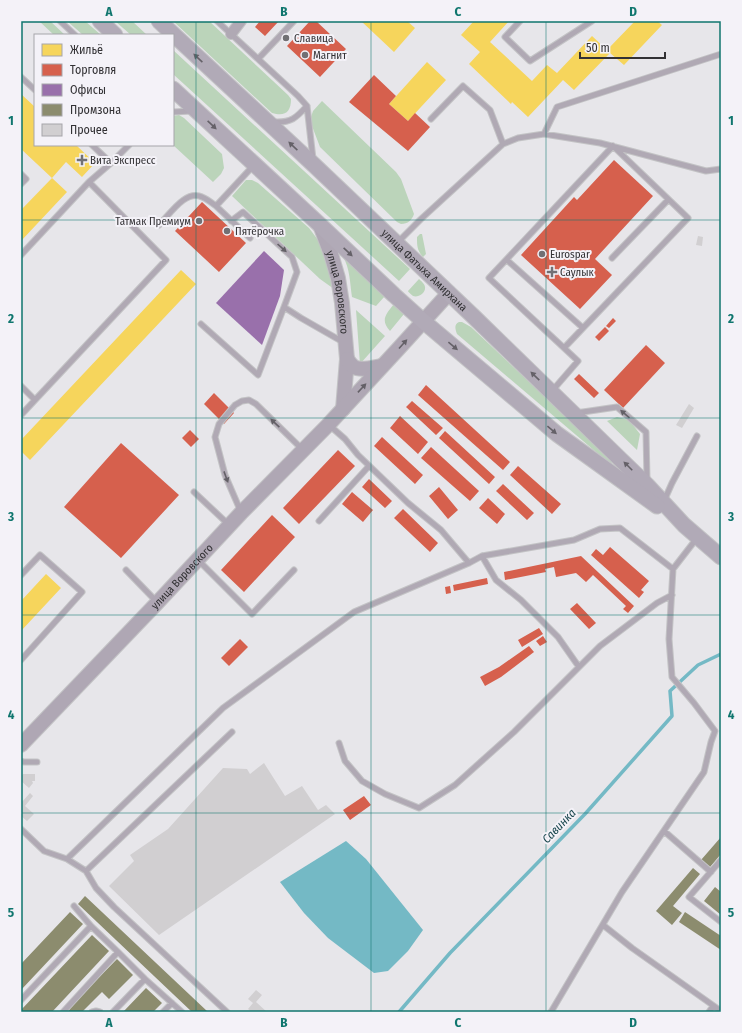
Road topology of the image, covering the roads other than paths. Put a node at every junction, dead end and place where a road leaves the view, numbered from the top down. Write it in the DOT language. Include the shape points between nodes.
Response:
graph roads {
  1 [pos="60,21"];
  2 [pos="100,21"];
  3 [pos="159,21"];
  4 [pos="217,21"];
  5 [pos="241,21"];
  6 [pos="294,21"];
  7 [pos="520,21"];
  8 [pos="592,21"];
  9 [pos="74,34"];
  10 [pos="114,34"];
  11 [pos="173,34"];
  12 [pos="231,34"];
  13 [pos="174,35"];
  14 [pos="721,54"];
  15 [pos="258,59"];
  16 [pos="21,76"];
  17 [pos="34,89"];
  18 [pos="174,90"];
  19 [pos="307,106"];
  20 [pos="196,110"];
  21 [pos="174,112"];
  22 [pos="431,119"];
  23 [pos="267,122"];
  24 [pos="544,134"];
  25 [pos="502,144"];
  26 [pos="93,146"];
  27 [pos="128,146"];
  28 [pos="613,146"];
  29 [pos="111,164"];
  30 [pos="254,164"];
  31 [pos="314,165"];
  32 [pos="721,169"];
  33 [pos="21,174"];
  34 [pos="89,182"];
  35 [pos="21,184"];
  36 [pos="668,200"];
  37 [pos="216,206"];
  38 [pos="231,220"];
  39 [pos="160,225"];
  40 [pos="320,225"];
  41 [pos="250,238"];
  42 [pos="397,244"];
  43 [pos="21,254"];
  44 [pos="612,258"];
  45 [pos="507,260"];
  46 [pos="449,293"];
  47 [pos="284,307"];
  48 [pos="423,321"];
  49 [pos="201,324"];
  50 [pos="583,328"];
  51 [pos="346,344"];
  52 [pos="564,348"];
  53 [pos="347,359"];
  54 [pos="382,366"];
  55 [pos="21,386"];
  56 [pos="551,392"];
  57 [pos="36,400"];
  58 [pos="343,409"];
  59 [pos="574,413"];
  60 [pos="21,415"];
  61 [pos="328,424"];
  62 [pos="697,436"];
  63 [pos="303,450"];
  64 [pos="369,466"];
  65 [pos="647,485"];
  66 [pos="194,492"];
  67 [pos="663,502"];
  68 [pos="241,513"];
  69 [pos="319,521"];
  70 [pos="684,525"];
  71 [pos="230,526"];
  72 [pos="698,537"];
  73 [pos="482,556"];
  74 [pos="721,557"];
  75 [pos="198,560"];
  76 [pos="469,563"];
  77 [pos="673,569"];
  78 [pos="126,570"];
  79 [pos="294,570"];
  80 [pos="21,575"];
  81 [pos="672,595"];
  82 [pos="158,602"];
  83 [pos="21,660"];
  84 [pos="579,667"];
  85 [pos="715,731"];
  86 [pos="232,732"];
  87 [pos="721,735"];
  88 [pos="339,743"];
  89 [pos="21,745"];
  90 [pos="21,761"];
  91 [pos="37,762"];
  92 [pos="21,829"];
  93 [pos="664,831"];
  94 [pos="67,859"];
  95 [pos="720,864"];
  96 [pos="86,871"];
  97 [pos="711,872"];
  98 [pos="74,906"];
  99 [pos="721,922"];
  100 [pos="603,925"];
  101 [pos="91,926"];
  102 [pos="118,952"];
  103 [pos="144,979"];
  104 [pos="21,1000"];
  105 [pos="172,1003"];
  106 [pos="713,1006"];
  107 [pos="721,1011"];
  108 [pos="63,1012"];
  109 [pos="92,1012"];
  110 [pos="100,1012"];
  111 [pos="113,1012"];
  112 [pos="163,1012"];
  113 [pos="182,1012"];
  114 [pos="227,1012"];
  115 [pos="552,1012"];
  116 [pos="709,1012"];
  1 -- 9 [label="lane"];
  2 -- 10 [label="main road"];
  11 -- 3 [label="main road, улица Фатыха Амирхана, one-way"];
  4 -- 12 [label="lane"];
  5 -- 12 [label="street"];
  6 -- 15 [label="lane"];
  7 -- 8 [label="lane" via="505,37 530,61"];
  12 -- 15 [label="lane"];
  23 -- 13 [label="main road, улица Фатыха Амирхана, one-way"];
  14 -- 24 [label="lane" via="557,107"];
  15 -- 19 [label="lane"];
  16 -- 17 [label="lane"];
  18 -- 20 [label="main road, улица Фатыха Амирхана"];
  19 -- 23 [label="lane" via="284,123"];
  19 -- 31 [label="lane"];
  20 -- 21 [label="lane"];
  20 -- 30 [label="main road, улица Фатыха Амирхана, one-way"];
  22 -- 25 [label="lane" via="462,86 490,110"];
  31 -- 23 [label="main road, улица Фатыха Амирхана, one-way"];
  24 -- 25 [label="lane" via="518,138"];
  24 -- 28 [label="lane"];
  25 -- 42 [label="lane"];
  26 -- 29 [label="lane"];
  27 -- 29 [label="lane"];
  28 -- 32 [label="lane" via="706,171"];
  28 -- 36 [label="lane"];
  28 -- 45 [label="lane"];
  29 -- 34 [label="lane"];
  30 -- 37 [label="lane"];
  30 -- 40 [label="main road, улица Фатыха Амирхана"];
  31 -- 42 [label="main road, улица Фатыха Амирхана"];
  33 -- 35 [label="lane" via="26,179"];
  34 -- 43 [label="lane"];
  34 -- 57 [label="lane" via="166,260"];
  36 -- 44 [label="lane"];
  36 -- 50 [label="lane" via="688,218"];
  37 -- 38 [label="lane"];
  37 -- 39 [label="lane" via="202,196 192,195 184,199"];
  38 -- 41 [label="lane"];
  38 -- 47 [label="lane, one-way" via="243,212 292,257 297,272"];
  40 -- 48 [label="main road, улица Фатыха Амирхана, one-way"];
  40 -- 51 [label="street, улица Воровского" via="338,278"];
  42 -- 46 [label="main road, улица Фатыха Амирхана"];
  45 -- 50 [label="lane"];
  45 -- 52 [label="lane" via="489,278"];
  46 -- 48 [label="street, улица Воровского"];
  56 -- 46 [label="main road, улица Фатыха Амирхана, one-way"];
  47 -- 49 [label="lane" via="258,375"];
  47 -- 51 [label="lane"];
  54 -- 48 [label="street, улица Воровского, one-way"];
  48 -- 70 [label="main road, улица Фатыха Амирхана, one-way" via="557,434"];
  50 -- 52 [label="lane"];
  51 -- 53 [label="street, улица Воровского"];
  52 -- 56 [label="lane" via="578,361"];
  53 -- 54 [label="street" via="356,368"];
  53 -- 58 [label="street, улица Воровского"];
  58 -- 54 [label="street, улица Воровского, one-way"];
  55 -- 57 [label="lane"];
  56 -- 59 [label="main road, улица Фатыха Амирхана"];
  57 -- 60 [label="lane"];
  58 -- 61 [label="street, улица Воровского"];
  65 -- 59 [label="main road, улица Фатыха Амирхана, one-way"];
  65 -- 59 [label="lane, one-way" via="646,432 617,407"];
  61 -- 63 [label="street, улица Воровского"];
  61 -- 64 [label="lane"];
  62 -- 67 [label="lane"];
  63 -- 68 [label="street, улица Воровского"];
  63 -- 68 [label="lane, one-way" via="256,404 249,400 235,406 218,424 215,437 225,475"];
  64 -- 69 [label="lane"];
  64 -- 76 [label="lane" via="408,504 441,530"];
  65 -- 67 [label="main road, улица Фатыха Амирхана"];
  66 -- 71 [label="lane"];
  67 -- 70 [label="main road, улица Фатыха Амирхана"];
  68 -- 71 [label="street, улица Воровского"];
  70 -- 72 [label="main road, улица Фатыха Амирхана"];
  71 -- 75 [label="street, улица Воровского"];
  72 -- 74 [label="main road, улица Фатыха Амирхана"];
  72 -- 77 [label="lane"];
  73 -- 76 [label="lane"];
  73 -- 77 [label="lane" via="574,540 600,529 620,528"];
  73 -- 84 [label="lane" via="496,580 521,600 558,637"];
  75 -- 79 [label="lane" via="252,614"];
  75 -- 82 [label="street, улица Воровского"];
  76 -- 94 [label="lane" via="354,612 223,708"];
  77 -- 81 [label="lane"];
  78 -- 82 [label="lane"];
  80 -- 83 [label="lane" via="40,555 82,592"];
  81 -- 84 [label="lane" via="657,603 600,646"];
  81 -- 85 [label="lane" via="669,639 672,677"];
  82 -- 89 [label="street, улица Воровского"];
  84 -- 88 [label="lane" via="514,732 455,785 419,808 362,781 345,761"];
  85 -- 87 [label="lane"];
  85 -- 93 [label="lane" via="704,772"];
  86 -- 96 [label="lane"];
  90 -- 91 [label="lane"];
  92 -- 94 [label="lane" via="44,851"];
  93 -- 97 [label="lane"];
  93 -- 100 [label="lane" via="622,892"];
  94 -- 96 [label="lane"];
  95 -- 97 [label="lane"];
  96 -- 114 [label="lane" via="96,888 114,907"];
  97 -- 99 [label="lane" via="689,897"];
  98 -- 101 [label="lane"];
  100 -- 106 [label="lane"];
  100 -- 115 [label="lane"];
  101 -- 102 [label="lane"];
  101 -- 104 [label="lane"];
  102 -- 103 [label="lane"];
  102 -- 108 [label="lane"];
  103 -- 105 [label="lane"];
  103 -- 111 [label="lane"];
  105 -- 112 [label="lane"];
  105 -- 113 [label="lane"];
  106 -- 107 [label="lane"];
  106 -- 116 [label="lane"];
  109 -- 110 [label="lane"];
}
